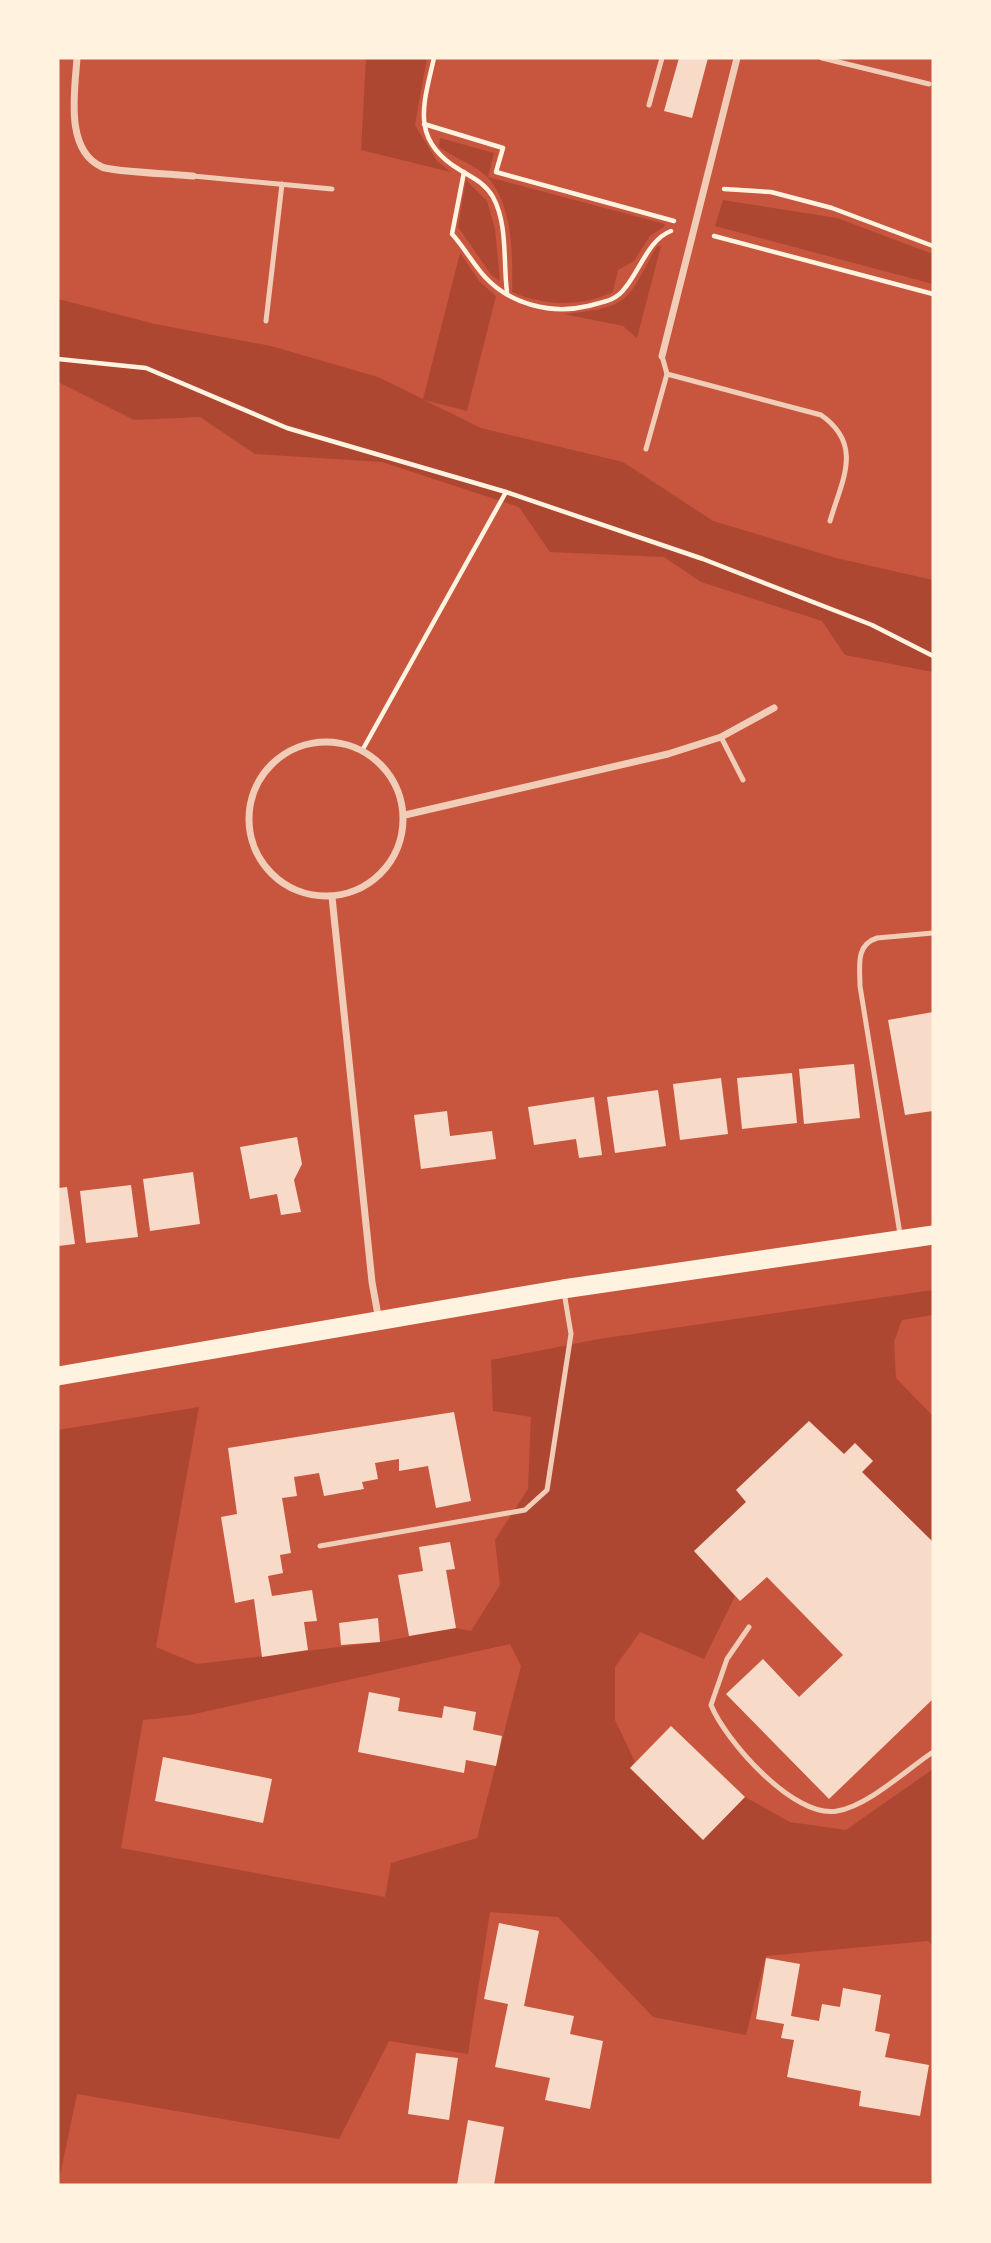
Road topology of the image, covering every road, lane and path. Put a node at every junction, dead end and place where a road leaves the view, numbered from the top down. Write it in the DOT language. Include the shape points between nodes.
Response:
graph roads {
  1 [pos="77,58"];
  2 [pos="434,58"];
  3 [pos="662,58"];
  4 [pos="737,58"];
  5 [pos="822,58"];
  6 [pos="929,84"];
  7 [pos="649,105"];
  8 [pos="424,124"];
  9 [pos="464,172"];
  10 [pos="193,176"];
  11 [pos="282,184"];
  12 [pos="703,188"];
  13 [pos="332,189"];
  14 [pos="693,231"];
  15 [pos="933,246"];
  16 [pos="507,293"];
  17 [pos="933,294"];
  18 [pos="267,321"];
  19 [pos="662,356"];
  20 [pos="58,359"];
  21 [pos="667,374"];
  22 [pos="646,449"];
  23 [pos="506,492"];
  24 [pos="830,521"];
  25 [pos="933,656"];
  26 [pos="774,708"];
  27 [pos="720,737"];
  28 [pos="363,749"];
  29 [pos="743,780"];
  30 [pos="405,815"];
  31 [pos="332,897"];
  32 [pos="933,933"];
  33 [pos="933,1234"];
  34 [pos="900,1239"];
  35 [pos="563,1289"];
  36 [pos="379,1323"];
  37 [pos="58,1376"];
  38 [pos="320,1546"];
  39 [pos="749,1627"];
  40 [pos="933,1752"];
  1 -- 10 [label="street" via="74,122 81,147 102,167"];
  2 -- 8 [label="path"];
  3 -- 7 [label="lane"];
  4 -- 12 [label="street"];
  5 -- 6 [label="lane"];
  8 -- 9 [label="path" via="433,149"];
  8 -- 16 [label="path" via="503,148 496,172 677,222 675,230 661,235 613,299 559,310 526,303"];
  9 -- 16 [label="path" via="492,195 502,220"];
  9 -- 16 [label="path" via="452,234 485,277"];
  10 -- 11 [label="lane"];
  11 -- 13 [label="lane"];
  11 -- 18 [label="lane"];
  12 -- 14 [label="street"];
  12 -- 15 [label="path" via="771,192 832,208"];
  14 -- 17 [label="path"];
  14 -- 19 [label="street"];
  19 -- 21 [label="lane"];
  20 -- 23 [label="path" via="146,368 287,428"];
  21 -- 22 [label="lane"];
  21 -- 24 [label="lane" via="821,415 836,426 848,457"];
  23 -- 25 [label="path" via="704,559 872,625"];
  23 -- 28 [label="path"];
  26 -- 27 [label="street"];
  27 -- 29 [label="lane"];
  27 -- 30 [label="street" via="668,754"];
  28 -- 30 [label="street" via="393,777"];
  28 -- 31 [label="street" via="323,740 284,752 256,783 250,810 248,823 261,862 291,889"];
  30 -- 31 [label="street" via="396,854 370,884"];
  31 -- 36 [label="street"];
  32 -- 34 [label="lane" via="877,938 860,953 860,986"];
  33 -- 34 [label="highway"];
  34 -- 35 [label="highway"];
  35 -- 36 [label="highway"];
  35 -- 38 [label="lane" via="571,1334 547,1490 525,1510"];
  36 -- 37 [label="highway"];
  39 -- 40 [label="lane" via="727,1660 711,1705 719,1724 773,1784 817,1811 836,1811 860,1802"];
}
